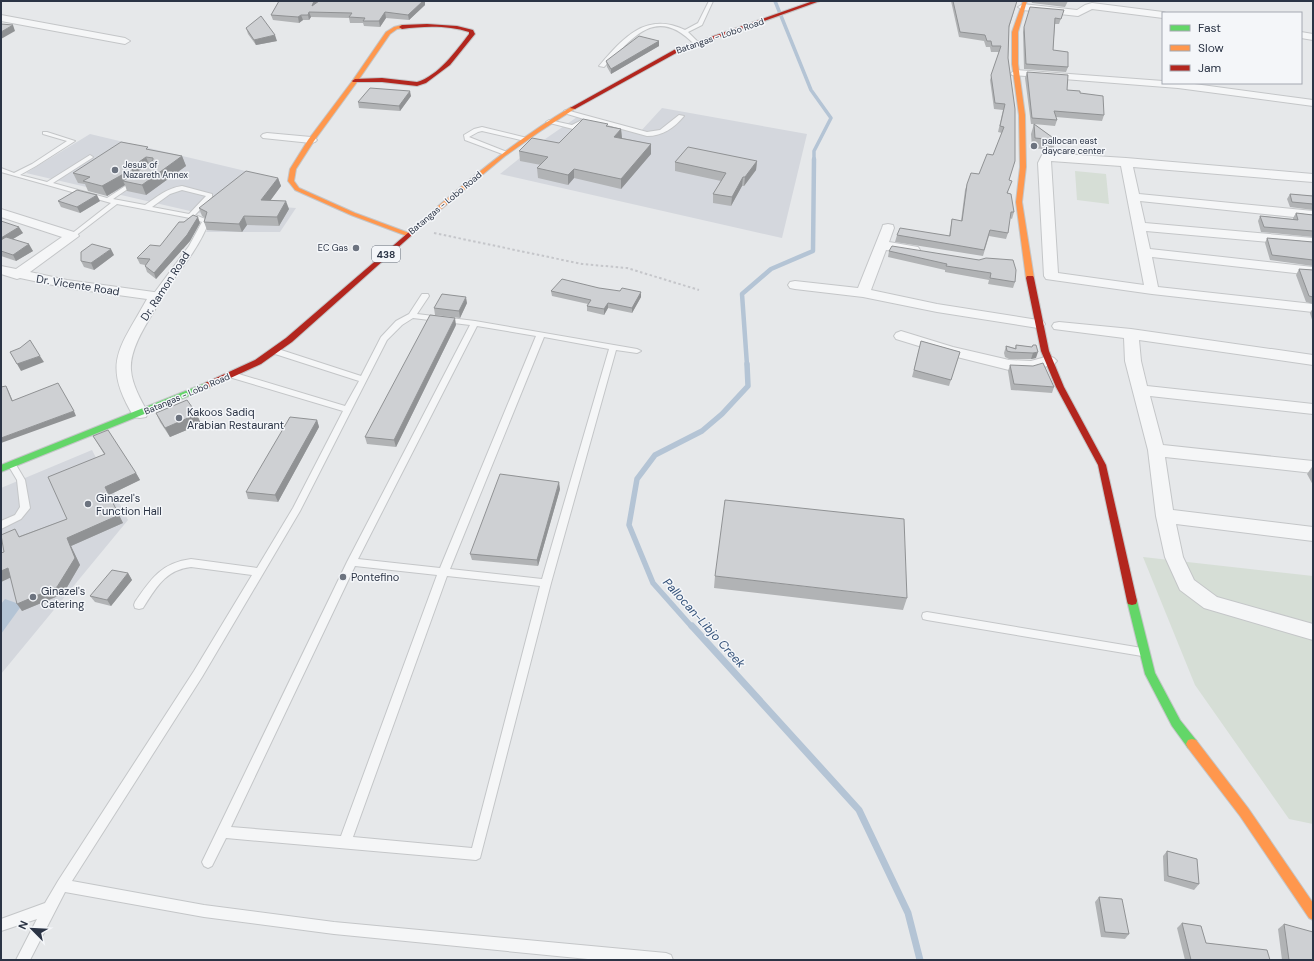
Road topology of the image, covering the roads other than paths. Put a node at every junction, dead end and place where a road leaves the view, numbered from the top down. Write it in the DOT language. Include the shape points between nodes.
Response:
graph roads {
  1 [pos="711,1"];
  2 [pos="818,1"];
  3 [pos="1024,4"];
  4 [pos="1162,16"];
  5 [pos="1,18"];
  6 [pos="685,32"];
  7 [pos="1302,35"];
  8 [pos="1313,37"];
  9 [pos="125,40"];
  10 [pos="697,44"];
  11 [pos="602,66"];
  12 [pos="1016,73"];
  13 [pos="355,81"];
  14 [pos="1162,84"];
  15 [pos="1164,84"];
  16 [pos="1313,103"];
  17 [pos="566,112"];
  18 [pos="681,116"];
  19 [pos="589,119"];
  20 [pos="549,122"];
  21 [pos="45,133"];
  22 [pos="267,136"];
  23 [pos="524,139"];
  24 [pos="311,140"];
  25 [pos="505,153"];
  26 [pos="90,157"];
  27 [pos="1126,162"];
  28 [pos="1,170"];
  29 [pos="14,175"];
  30 [pos="1313,178"];
  31 [pos="48,184"];
  32 [pos="130,185"];
  33 [pos="1133,197"];
  34 [pos="108,200"];
  35 [pos="116,202"];
  36 [pos="146,208"];
  37 [pos="1,213"];
  38 [pos="1313,215"];
  39 [pos="191,216"];
  40 [pos="1139,226"];
  41 [pos="888,228"];
  42 [pos="410,232"];
  43 [pos="72,236"];
  44 [pos="1313,242"];
  45 [pos="882,245"];
  46 [pos="926,252"];
  47 [pos="1144,252"];
  48 [pos="1,270"];
  49 [pos="1313,271"];
  50 [pos="17,275"];
  51 [pos="795,285"];
  52 [pos="1152,290"];
  53 [pos="863,293"];
  54 [pos="156,296"];
  55 [pos="425,296"];
  56 [pos="1313,308"];
  57 [pos="412,316"];
  58 [pos="475,323"];
  59 [pos="1038,324"];
  60 [pos="1059,326"];
  61 [pos="540,334"];
  62 [pos="1131,334"];
  63 [pos="901,336"];
  64 [pos="613,348"];
  65 [pos="275,351"];
  66 [pos="637,351"];
  67 [pos="1313,360"];
  68 [pos="1049,361"];
  69 [pos="232,375"];
  70 [pos="362,380"];
  71 [pos="1140,390"];
  72 [pos="1313,409"];
  73 [pos="348,410"];
  74 [pos="140,413"];
  75 [pos="1156,450"];
  76 [pos="12,465"];
  77 [pos="1313,467"];
  78 [pos="1,469"];
  79 [pos="1165,516"];
  80 [pos="1,525"];
  81 [pos="1313,534"];
  82 [pos="352,562"];
  83 [pos="259,572"];
  84 [pos="443,573"];
  85 [pos="546,583"];
  86 [pos="139,605"];
  87 [pos="926,616"];
  88 [pos="1313,632"];
  89 [pos="1144,652"];
  90 [pos="222,832"];
  91 [pos="345,842"];
  92 [pos="208,862"];
  93 [pos="62,885"];
  94 [pos="1305,892"];
  95 [pos="49,908"];
  96 [pos="1313,914"];
  97 [pos="1,925"];
  98 [pos="23,960"];
  99 [pos="666,960"];
  1 -- 6 [label="lane" via="700,24"];
  2 -- 10 [label="street, Batangas - Lobo Road / 438"];
  3 -- 4 [label="street" via="1078,13 1092,6"];
  3 -- 12 [label="street" via="1015,32"];
  5 -- 9 [label="street"];
  6 -- 10 [label="lane"];
  6 -- 11 [label="lane" via="661,26 644,28"];
  7 -- 8 [label="street"];
  10 -- 17 [label="street, Batangas - Lobo Road / 438" via="659,59"];
  12 -- 14 [label="street"];
  12 -- 59 [label="street" via="1022,115 1023,167 1019,202"];
  13 -- 13 [label="street" via="388,33 396,28 444,26 471,31 472,34 467,41 427,81 417,84 378,80"];
  13 -- 24 [label="street"];
  15 -- 16 [label="street"];
  17 -- 19 [label="lane"];
  17 -- 20 [label="street, Batangas - Lobo Road / 438"];
  18 -- 19 [label="lane" via="663,132 653,134"];
  19 -- 20 [label="lane" via="573,126"];
  20 -- 23 [label="street, Batangas - Lobo Road / 438"];
  21 -- 29 [label="lane" via="72,141"];
  22 -- 24 [label="street"];
  23 -- 25 [label="street, Batangas - Lobo Road / 438"];
  23 -- 25 [label="lane" via="482,129 466,136 467,139"];
  24 -- 42 [label="street" via="293,169 291,181 297,188 354,214"];
  25 -- 42 [label="street, Batangas - Lobo Road / 438"];
  26 -- 31 [label="lane"];
  27 -- 30 [label="street"];
  27 -- 33 [label="street"];
  27 -- 52 [label="street" via="1049,156 1044,159 1051,276"];
  28 -- 29 [label="lane"];
  29 -- 31 [label="lane"];
  31 -- 34 [label="lane"];
  32 -- 34 [label="lane"];
  33 -- 38 [label="street"];
  33 -- 40 [label="street"];
  34 -- 35 [label="lane"];
  35 -- 36 [label="lane"];
  35 -- 43 [label="lane"];
  36 -- 39 [label="lane"];
  36 -- 39 [label="lane" via="177,188 210,195"];
  37 -- 43 [label="street"];
  39 -- 54 [label="lane, Dr. Ramon Road" via="204,219 206,224"];
  40 -- 44 [label="street"];
  40 -- 47 [label="street"];
  41 -- 45 [label="street"];
  42 -- 65 [label="street, Batangas - Lobo Road / 438" via="303,329"];
  43 -- 50 [label="street"];
  45 -- 46 [label="street"];
  45 -- 53 [label="street"];
  47 -- 49 [label="street"];
  47 -- 52 [label="street"];
  48 -- 50 [label="street, Dr. Vicente Road"];
  50 -- 54 [label="street, Dr. Vicente Road"];
  51 -- 53 [label="street"];
  52 -- 56 [label="street"];
  53 -- 59 [label="street"];
  54 -- 74 [label="street, Dr. Ramon Road" via="132,339 123,368"];
  55 -- 57 [label="lane"];
  57 -- 58 [label="lane"];
  57 -- 70 [label="lane" via="399,323 384,339"];
  58 -- 61 [label="lane"];
  58 -- 82 [label="lane"];
  59 -- 68 [label="street"];
  60 -- 62 [label="street"];
  61 -- 64 [label="lane"];
  61 -- 84 [label="lane"];
  62 -- 67 [label="street"];
  62 -- 71 [label="street" via="1133,361"];
  63 -- 68 [label="street" via="1009,365 1031,366"];
  64 -- 66 [label="lane"];
  64 -- 85 [label="lane"];
  65 -- 69 [label="street, Batangas - Lobo Road / 438"];
  65 -- 70 [label="lane"];
  68 -- 89 [label="street" via="1060,387 1102,464"];
  69 -- 73 [label="lane"];
  69 -- 74 [label="street, Batangas - Lobo Road / 438"];
  70 -- 73 [label="lane"];
  71 -- 72 [label="street"];
  71 -- 75 [label="street"];
  73 -- 83 [label="lane" via="297,509"];
  74 -- 76 [label="street, Batangas - Lobo Road / 438"];
  75 -- 77 [label="street"];
  75 -- 79 [label="street"];
  76 -- 78 [label="street, Batangas - Lobo Road / 438"];
  76 -- 80 [label="lane" via="21,480 25,508 18,517"];
  79 -- 81 [label="street"];
  79 -- 88 [label="street" via="1174,557 1187,585 1211,602"];
  82 -- 84 [label="lane"];
  82 -- 90 [label="lane"];
  83 -- 86 [label="lane" via="191,562 181,563 158,578"];
  83 -- 93 [label="lane" via="198,674"];
  84 -- 85 [label="lane"];
  84 -- 91 [label="lane"];
  85 -- 91 [label="lane" via="476,854"];
  87 -- 89 [label="lane"];
  89 -- 94 [label="street" via="1150,674 1176,723"];
  90 -- 91 [label="lane"];
  90 -- 92 [label="lane"];
  93 -- 95 [label="lane"];
  93 -- 99 [label="lane" via="204,911 334,928"];
  94 -- 96 [label="street"];
  95 -- 97 [label="lane"];
  95 -- 98 [label="lane"];
}
